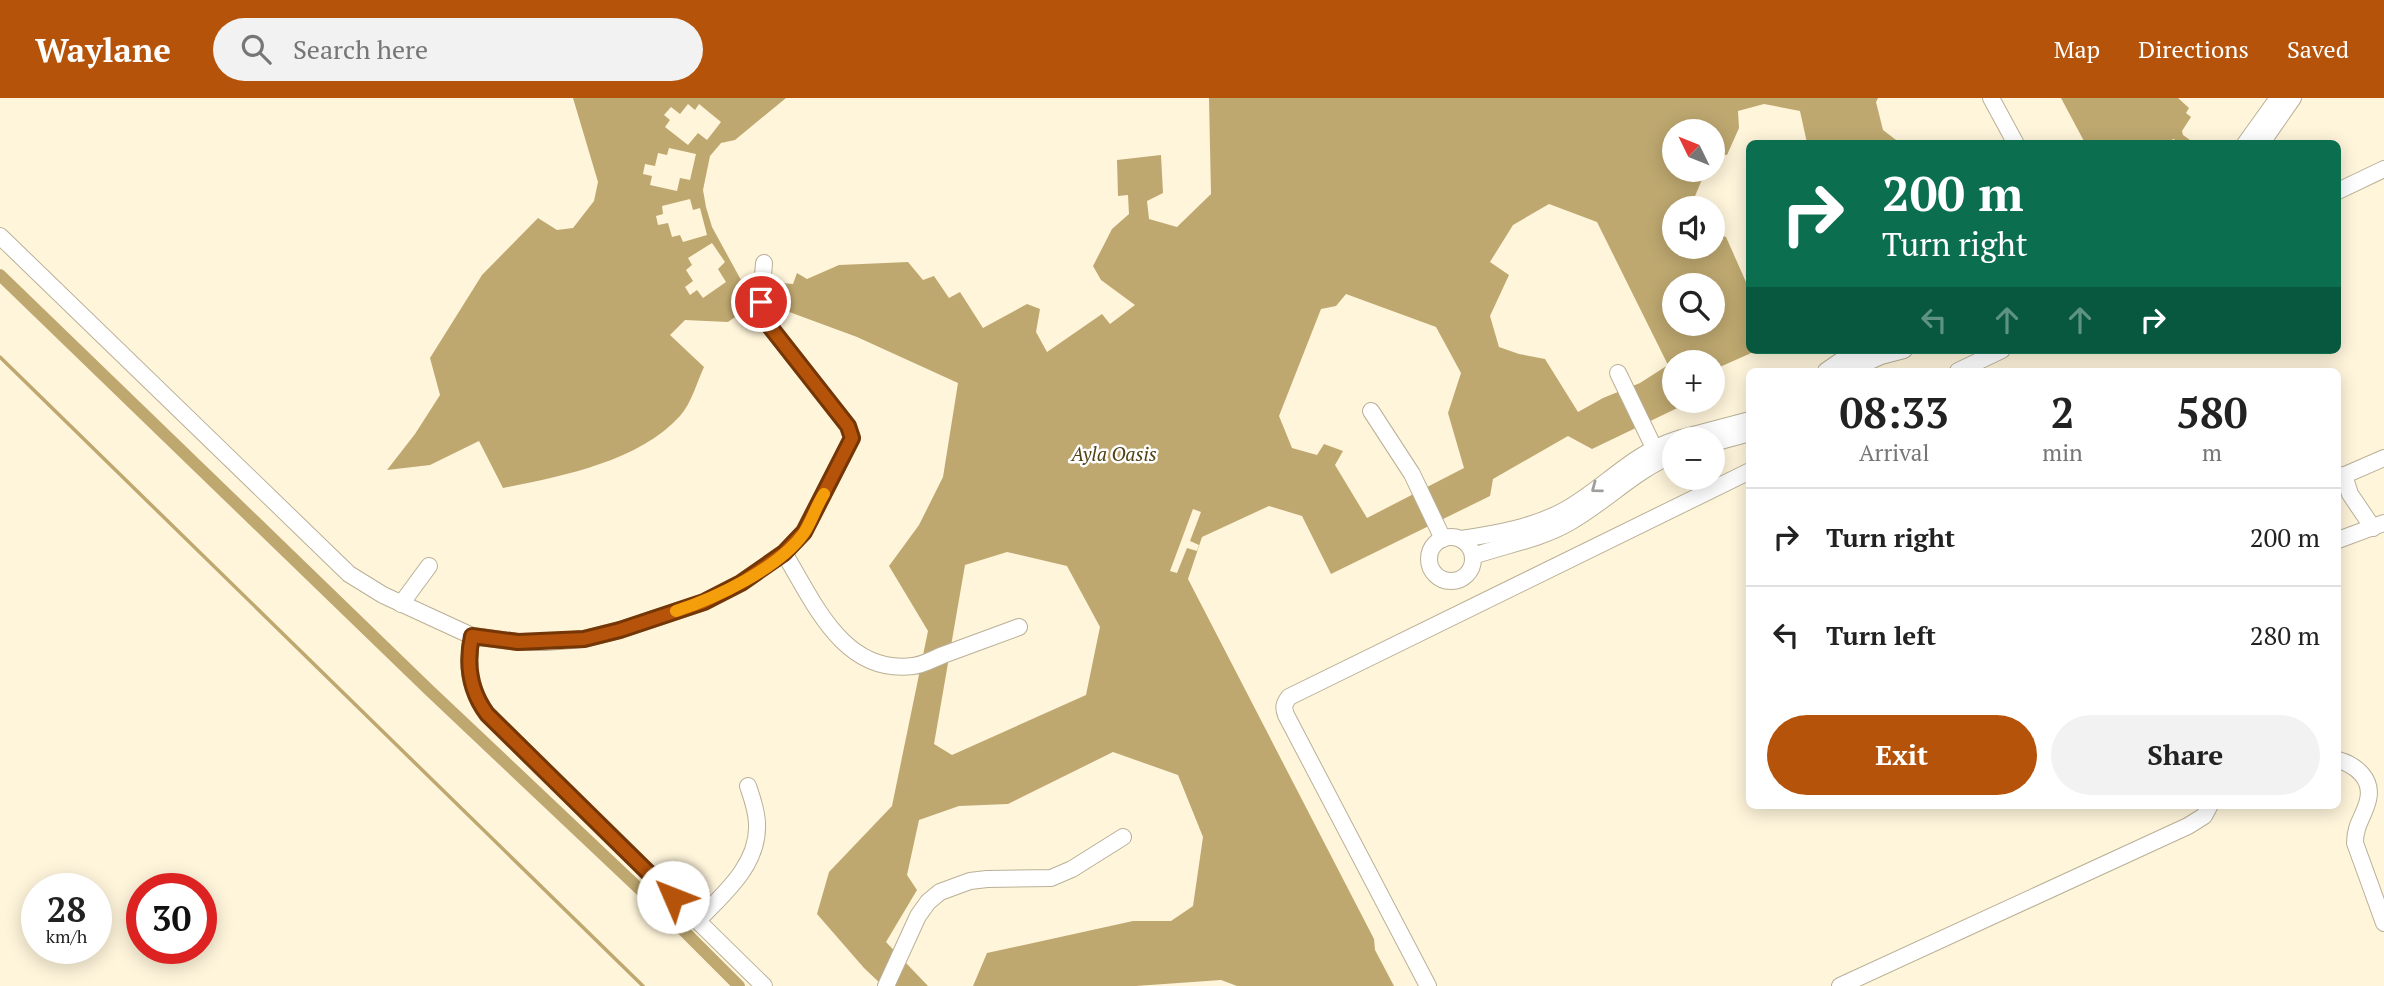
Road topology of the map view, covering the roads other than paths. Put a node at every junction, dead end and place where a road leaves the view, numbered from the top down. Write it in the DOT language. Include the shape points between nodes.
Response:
graph roads {
  1 [pos="1991,98"];
  2 [pos="2278,98"];
  3 [pos="2293,98"];
  4 [pos="2014,140"];
  5 [pos="2248,140"];
  6 [pos="2264,140"];
  7 [pos="2384,169"];
  8 [pos="2341,190"];
  9 [pos="0,236"];
  10 [pos="764,263"];
  11 [pos="1858,354"];
  12 [pos="1994,354"];
  13 [pos="1832,368"];
  14 [pos="1964,368"];
  15 [pos="1618,373"];
  16 [pos="1371,411"];
  17 [pos="1746,421"];
  18 [pos="1724,427"];
  19 [pos="1746,434"];
  20 [pos="1725,440"];
  21 [pos="1660,451"];
  22 [pos="2384,458"];
  23 [pos="1746,473"];
  24 [pos="2341,477"];
  25 [pos="2379,525"];
  26 [pos="1440,532"];
  27 [pos="1461,539"];
  28 [pos="2341,539"];
  29 [pos="784,553"];
  30 [pos="1473,556"];
  31 [pos="429,566"];
  32 [pos="401,604"];
  33 [pos="1019,627"];
  34 [pos="472,636"];
  35 [pos="2341,761"];
  36 [pos="748,786"];
  37 [pos="2208,809"];
  38 [pos="1123,837"];
  39 [pos="698,920"];
  40 [pos="2384,923"];
  41 [pos="764,986"];
  42 [pos="886,986"];
  43 [pos="1427,986"];
  44 [pos="1840,986"];
  1 -- 4 [label="street"];
  2 -- 5 [label="street"];
  3 -- 6 [label="street"];
  7 -- 8 [label="street"];
  9 -- 32 [label="street" via="334,561"];
  10 -- 29 [label="street" via="764,319 848,426 852,438 804,532"];
  11 -- 13 [label="street"];
  12 -- 14 [label="street"];
  15 -- 21 [label="street"];
  16 -- 26 [label="street" via="1412,474"];
  17 -- 18 [label="street"];
  19 -- 20 [label="street"];
  21 -- 27 [label="street, one-way" via="1550,517"];
  21 -- 30 [label="street" via="1569,523"];
  22 -- 24 [label="street"];
  23 -- 43 [label="street" via="1285,702 1286,715"];
  24 -- 25 [label="street"];
  25 -- 28 [label="street"];
  26 -- 27 [label="street"];
  26 -- 30 [label="street" via="1429,556 1432,570 1443,580 1465,576"];
  27 -- 30 [label="street"];
  29 -- 33 [label="street" via="827,624 855,653 880,664 914,666"];
  29 -- 34 [label="street" via="704,602 620,630 546,642"];
  31 -- 32 [label="street"];
  32 -- 34 [label="street"];
  34 -- 39 [label="street" via="470,676 487,714"];
  35 -- 40 [label="street" via="2362,773 2368,787 2355,843"];
  36 -- 39 [label="street" via="757,822 751,854 739,876"];
  37 -- 44 [label="street" via="2188,827"];
  38 -- 42 [label="street" via="1051,878 970,881 940,892 918,916"];
  39 -- 41 [label="street"];
}
